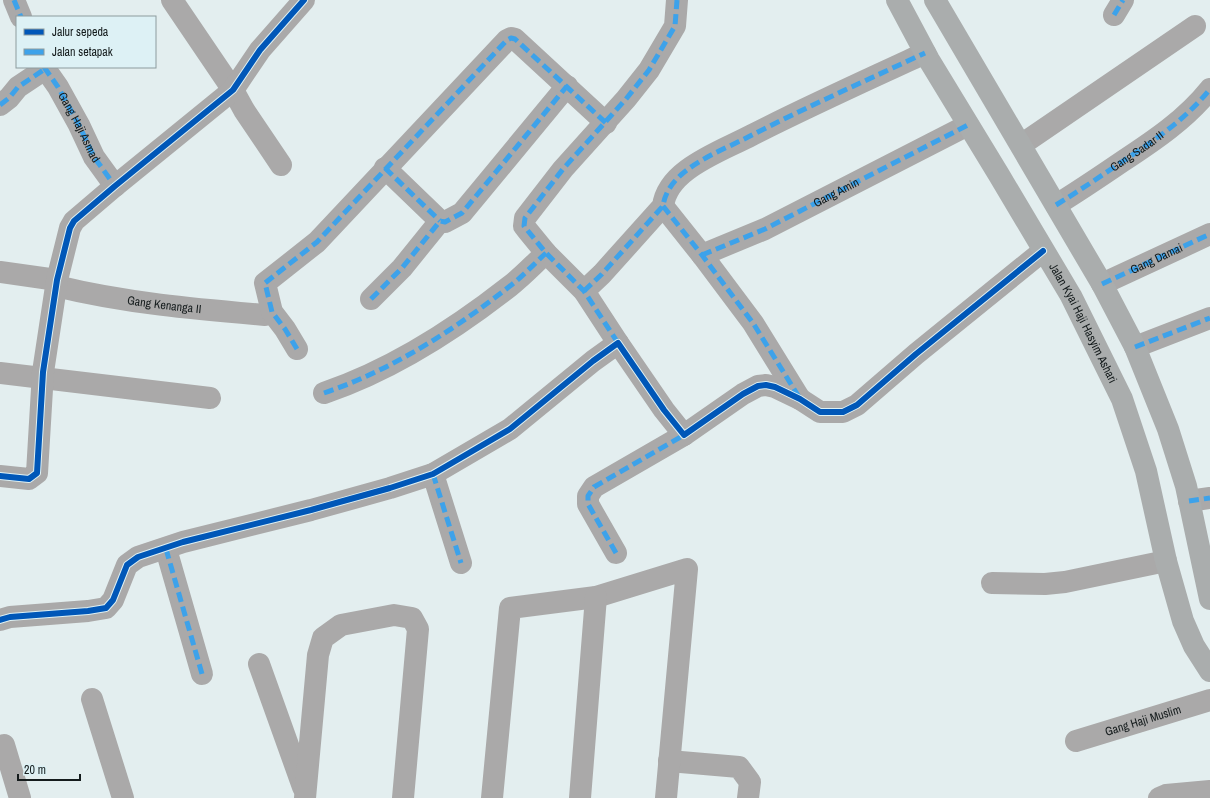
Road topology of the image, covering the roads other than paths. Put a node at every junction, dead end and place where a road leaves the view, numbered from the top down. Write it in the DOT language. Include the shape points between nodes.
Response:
graph roads {
  1 [pos="14,0"];
  2 [pos="172,0"];
  3 [pos="304,0"];
  4 [pos="677,0"];
  5 [pos="897,0"];
  6 [pos="935,0"];
  7 [pos="21,16"];
  8 [pos="1195,26"];
  9 [pos="925,52"];
  10 [pos="45,68"];
  11 [pos="567,86"];
  12 [pos="1210,89"];
  13 [pos="233,90"];
  14 [pos="0,105"];
  15 [pos="606,123"];
  16 [pos="968,125"];
  17 [pos="1021,145"];
  18 [pos="281,165"];
  19 [pos="385,168"];
  20 [pos="115,186"];
  21 [pos="1056,205"];
  22 [pos="662,206"];
  23 [pos="440,221"];
  24 [pos="1210,234"];
  25 [pos="1043,250"];
  26 [pos="546,253"];
  27 [pos="702,255"];
  28 [pos="0,272"];
  29 [pos="57,283"];
  30 [pos="1102,284"];
  31 [pos="584,291"];
  32 [pos="371,299"];
  33 [pos="272,312"];
  34 [pos="1210,318"];
  35 [pos="618,343"];
  36 [pos="1135,347"];
  37 [pos="297,349"];
  38 [pos="0,373"];
  39 [pos="43,377"];
  40 [pos="324,393"];
  41 [pos="210,398"];
  42 [pos="800,399"];
  43 [pos="684,435"];
  44 [pos="433,474"];
  45 [pos="0,476"];
  46 [pos="1200,500"];
  47 [pos="166,549"];
  48 [pos="616,554"];
  49 [pos="1166,561"];
  50 [pos="461,563"];
  51 [pos="992,583"];
  52 [pos="596,596"];
  53 [pos="1210,599"];
  54 [pos="0,620"];
  55 [pos="259,664"];
  56 [pos="1210,671"];
  57 [pos="202,674"];
  58 [pos="92,699"];
  59 [pos="1210,700"];
  60 [pos="1076,740"];
  61 [pos="4,745"];
  62 [pos="669,761"];
  63 [pos="1210,791"];
  64 [pos="305,796"];
  65 [pos="20,798"];
  66 [pos="124,798"];
  67 [pos="403,798"];
  68 [pos="492,798"];
  69 [pos="580,798"];
  70 [pos="666,798"];
  71 [pos="748,798"];
  72 [pos="1159,798"];
  1 -- 7 [label="street"];
  2 -- 13 [label="street"];
  3 -- 13 [label="street" via="260,50"];
  4 -- 15 [label="street" via="675,26 649,70"];
  5 -- 9 [label="main road, Jalan Kyai Haji Hasyim Ashari"];
  6 -- 17 [label="main road"];
  8 -- 17 [label="street"];
  9 -- 16 [label="main road, Jalan Kyai Haji Hasyim Ashari"];
  9 -- 22 [label="street" via="706,158 687,170 670,187 664,196"];
  10 -- 14 [label="street" via="18,87"];
  10 -- 20 [label="street, Gang Haji Asmad" via="76,118 94,157"];
  11 -- 15 [label="street"];
  11 -- 19 [label="street" via="511,38"];
  11 -- 23 [label="street" via="462,213 445,222"];
  12 -- 21 [label="street, Gang Sadar II" via="1181,120 1160,137"];
  13 -- 18 [label="street"];
  13 -- 20 [label="street"];
  15 -- 26 [label="street" via="563,169 525,218 524,226"];
  16 -- 25 [label="main road, Jalan Kyai Haji Hasyim Ashari"];
  16 -- 27 [label="street, Gang Amin" via="765,229"];
  17 -- 21 [label="main road"];
  19 -- 23 [label="street"];
  19 -- 33 [label="street" via="317,242 267,281 265,285"];
  20 -- 29 [label="street" via="78,217 70,228"];
  21 -- 30 [label="main road"];
  22 -- 27 [label="street"];
  22 -- 31 [label="street"];
  23 -- 32 [label="street" via="402,268"];
  24 -- 30 [label="street, Gang Damai"];
  25 -- 42 [label="street" via="857,405 843,412 820,412"];
  25 -- 49 [label="main road, Jalan Kyai Haji Hasyim Ashari" via="1075,303 1122,399 1146,471"];
  26 -- 31 [label="street"];
  26 -- 40 [label="street" via="511,285 457,325 398,360 351,384"];
  27 -- 42 [label="street" via="753,323"];
  28 -- 29 [label="street, Gang Kenanga II"];
  29 -- 33 [label="street, Gang Kenanga II" via="125,300 265,316"];
  29 -- 39 [label="street"];
  30 -- 36 [label="main road"];
  31 -- 35 [label="street"];
  33 -- 37 [label="street"];
  34 -- 36 [label="street"];
  35 -- 43 [label="street"];
  35 -- 44 [label="street" via="510,429"];
  36 -- 46 [label="main road"];
  38 -- 39 [label="street"];
  39 -- 41 [label="street"];
  39 -- 45 [label="street" via="37,473 29,479"];
  42 -- 43 [label="street" via="775,387 758,386"];
  43 -- 48 [label="street" via="594,487 588,496 588,504"];
  44 -- 47 [label="street" via="311,510 183,542"];
  44 -- 50 [label="street"];
  46 -- 53 [label="main road"];
  47 -- 54 [label="street" via="138,557 127,565 113,600 106,608"];
  47 -- 57 [label="street"];
  49 -- 51 [label="street" via="1065,582"];
  49 -- 56 [label="main road, Jalan Kyai Haji Hasyim Ashari" via="1183,621 1194,646"];
  52 -- 62 [label="street" via="687,569"];
  52 -- 68 [label="street" via="510,608"];
  52 -- 69 [label="street"];
  55 -- 64 [label="street"];
  58 -- 66 [label="street"];
  59 -- 60 [label="street, Gang Haji Muslim"];
  61 -- 65 [label="street"];
  62 -- 70 [label="street"];
  62 -- 71 [label="street" via="738,767 750,782"];
  63 -- 72 [label="street" via="1166,795"];
  64 -- 67 [label="street" via="318,655 323,638 341,626 394,615 412,618 418,628"];
}
